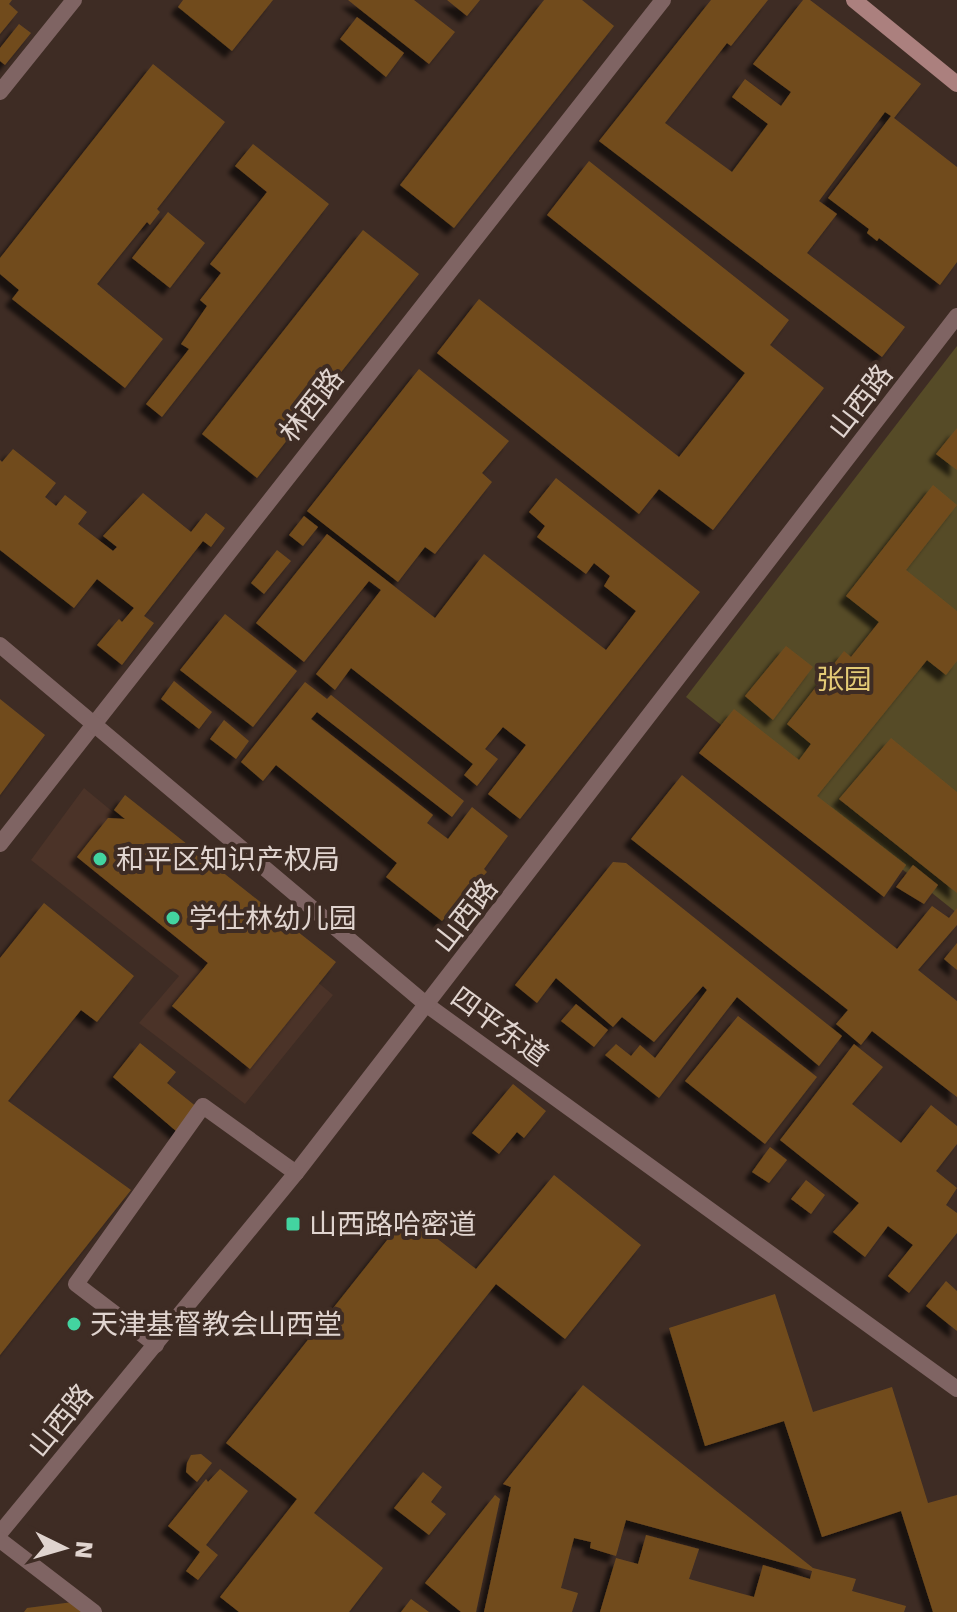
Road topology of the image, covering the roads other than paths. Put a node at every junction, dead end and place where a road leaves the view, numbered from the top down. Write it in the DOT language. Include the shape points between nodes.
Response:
graph roads {
  1 [pos="74,0"];
  2 [pos="663,0"];
  3 [pos="854,0"];
  4 [pos="957,84"];
  5 [pos="0,92"];
  6 [pos="957,316"];
  7 [pos="0,645"];
  8 [pos="94,722"];
  9 [pos="0,844"];
  10 [pos="427,1005"];
  11 [pos="296,1173"];
  12 [pos="156,1345"];
  13 [pos="957,1389"];
  14 [pos="0,1533"];
  15 [pos="0,1540"];
  16 [pos="94,1612"];
  1 -- 5 [label="street"];
  2 -- 8 [label="street, 林西路"];
  3 -- 4 [label="main road"];
  6 -- 10 [label="street, 山西路"];
  7 -- 8 [label="street, 四平东道"];
  8 -- 9 [label="street, 林西路"];
  8 -- 10 [label="street, 四平东道"];
  10 -- 11 [label="street, 山西路"];
  10 -- 13 [label="street, 四平东道"];
  11 -- 12 [label="street, 山西路"];
  11 -- 12 [label="street" via="203,1106 76,1284"];
  12 -- 14 [label="street, 山西路"];
  15 -- 16 [label="street"];
}
